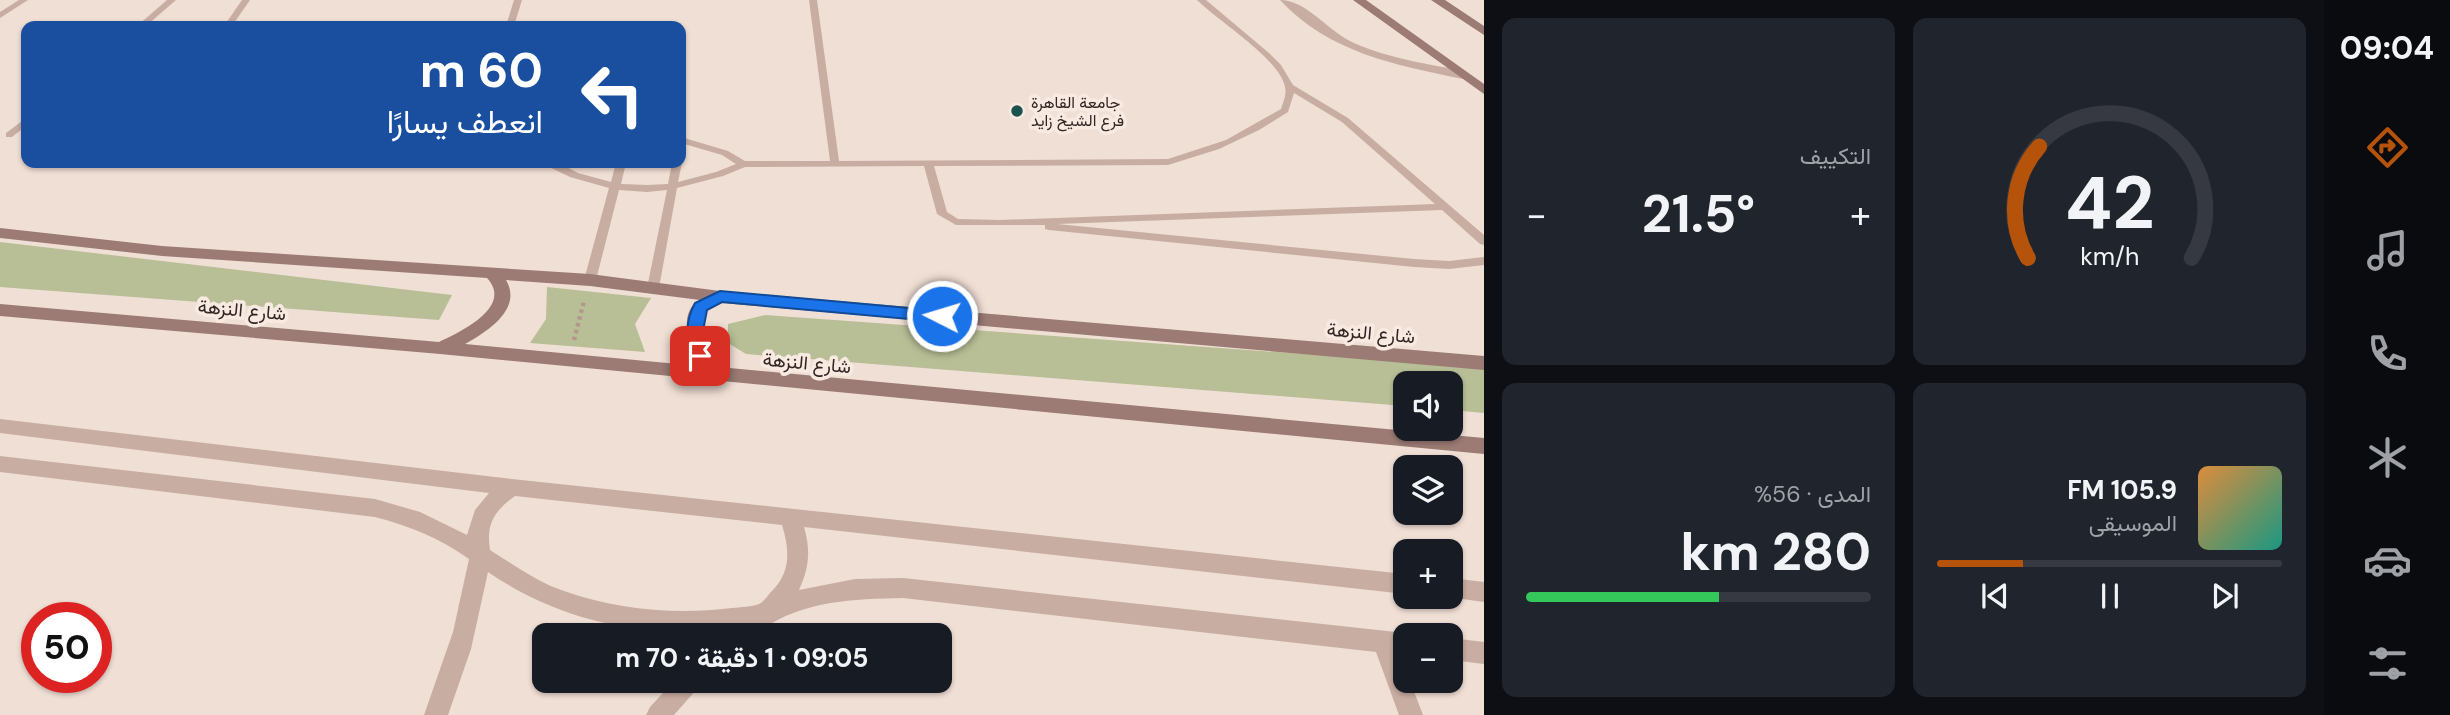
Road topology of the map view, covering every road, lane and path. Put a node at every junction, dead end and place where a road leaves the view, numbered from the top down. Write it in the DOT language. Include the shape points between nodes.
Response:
graph roads {
  1 [pos="24,0"];
  2 [pos="172,0"];
  3 [pos="246,0"];
  4 [pos="518,0"];
  5 [pos="813,0"];
  6 [pos="1201,0"];
  7 [pos="1286,0"];
  8 [pos="1359,0"];
  9 [pos="1437,0"];
  10 [pos="0,16"];
  11 [pos="147,21"];
  12 [pos="231,21"];
  13 [pos="512,21"];
  14 [pos="1484,31"];
  15 [pos="1463,75"];
  16 [pos="1290,88"];
  17 [pos="1484,90"];
  18 [pos="21,125"];
  19 [pos="9,135"];
  20 [pos="686,143"];
  21 [pos="743,163"];
  22 [pos="835,164"];
  23 [pos="928,164"];
  24 [pos="560,168"];
  25 [pos="620,168"];
  26 [pos="676,168"];
  27 [pos="615,187"];
  28 [pos="673,187"];
  29 [pos="1446,207"];
  30 [pos="999,223"];
  31 [pos="0,233"];
  32 [pos="1484,241"];
  33 [pos="1484,261"];
  34 [pos="490,272"];
  35 [pos="590,280"];
  36 [pos="653,288"];
  37 [pos="720,297"];
  38 [pos="0,310"];
  39 [pos="440,348"];
  40 [pos="568,361"];
  41 [pos="1484,363"];
  42 [pos="715,375"];
  43 [pos="0,426"];
  44 [pos="1484,446"];
  45 [pos="0,464"];
  46 [pos="512,487"];
  47 [pos="790,517"];
  48 [pos="480,554"];
  49 [pos="1393,582"];
  50 [pos="1463,589"];
  51 [pos="1484,592"];
  52 [pos="763,614"];
  53 [pos="752,623"];
  54 [pos="1393,643"];
  55 [pos="1463,650"];
  56 [pos="1484,653"];
  57 [pos="678,693"];
  58 [pos="1406,693"];
  59 [pos="436,715"];
  60 [pos="658,715"];
  61 [pos="1411,715"];
  1 -- 10 [label="lane"];
  2 -- 11 [label="lane"];
  3 -- 12 [label="lane"];
  4 -- 13 [label="lane"];
  5 -- 22 [label="lane"];
  6 -- 16 [label="lane" via="1270,58"];
  7 -- 15 [label="street" via="1335,38 1359,49"];
  8 -- 15 [label="main road"];
  9 -- 14 [label="main road"];
  15 -- 17 [label="main road"];
  16 -- 23 [label="lane" via="1285,110 1260,126 1225,145 1168,162"];
  16 -- 29 [label="lane" via="1345,120"];
  18 -- 19 [label="lane"];
  20 -- 21 [label="lane" via="715,149"];
  21 -- 22 [label="lane"];
  21 -- 28 [label="lane" via="711,178"];
  22 -- 23 [label="lane"];
  23 -- 30 [label="lane" via="944,217 956,222"];
  24 -- 27 [label="lane"];
  25 -- 27 [label="lane"];
  26 -- 28 [label="lane"];
  27 -- 28 [label="lane"];
  27 -- 35 [label="lane"];
  28 -- 36 [label="lane"];
  29 -- 30 [label="lane"];
  29 -- 32 [label="lane"];
  30 -- 33 [label="lane" via="1414,263"];
  31 -- 34 [label="main road, شارع النزهة" via="162,251"];
  34 -- 35 [label="main road, شارع النزهة"];
  34 -- 39 [label="main road" via="503,296 492,317 470,335"];
  35 -- 36 [label="main road, شارع النزهة"];
  35 -- 40 [label="path"];
  36 -- 37 [label="main road, شارع النزهة"];
  37 -- 41 [label="main road, شارع النزهة"];
  37 -- 42 [label="main road" via="700,307 695,336 700,356"];
  38 -- 39 [label="main road, شارع النزهة"];
  39 -- 40 [label="main road, شارع النزهة"];
  40 -- 42 [label="main road, شارع النزهة"];
  42 -- 44 [label="main road, شارع النزهة"];
  43 -- 46 [label="street"];
  45 -- 48 [label="street" via="375,508 448,533"];
  46 -- 47 [label="street"];
  46 -- 48 [label="street" via="492,503 479,524"];
  47 -- 49 [label="street"];
  47 -- 52 [label="street" via="800,542 799,568 786,594"];
  48 -- 52 [label="street" via="559,600 607,614 658,621 711,621"];
  48 -- 59 [label="street" via="460,650"];
  50 -- 51 [label="street"];
  52 -- 53 [label="street"];
  52 -- 54 [label="street" via="808,597 855,589 903,588"];
  55 -- 56 [label="street"];
  57 -- 60 [label="street"];
  58 -- 61 [label="street"];
}
